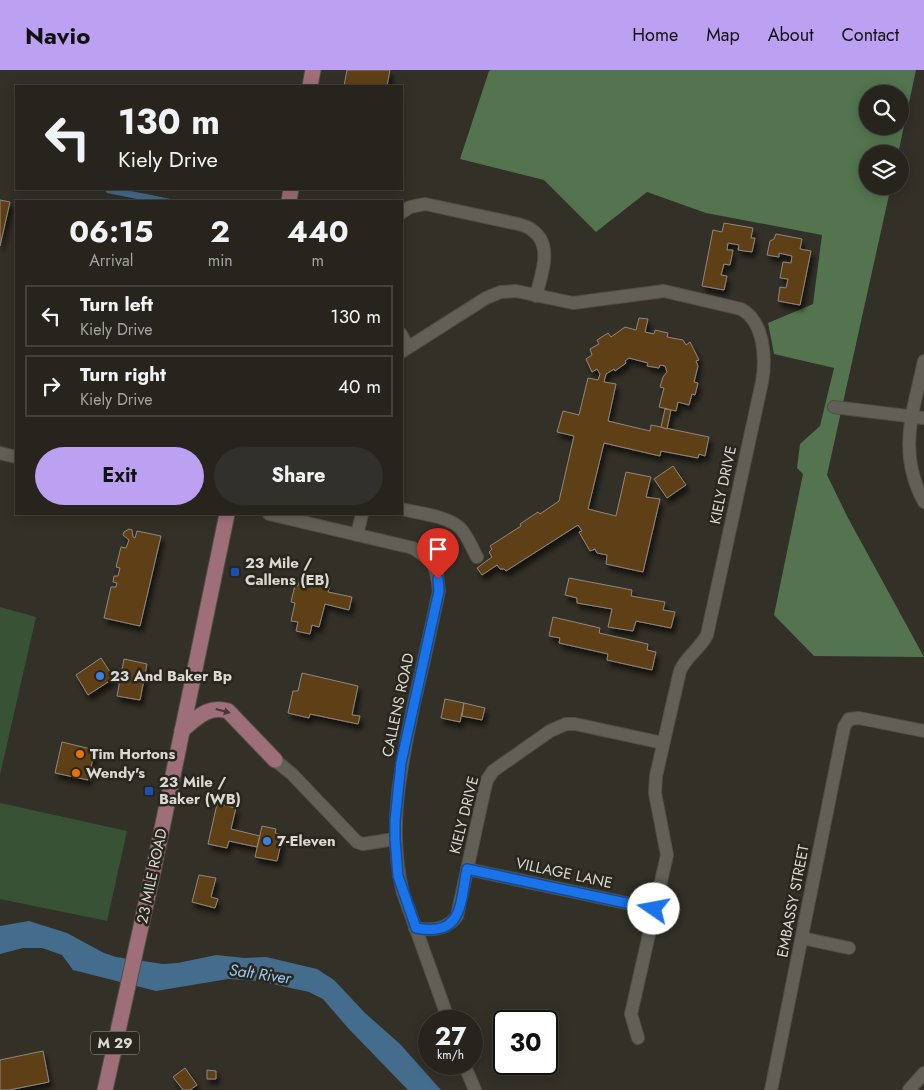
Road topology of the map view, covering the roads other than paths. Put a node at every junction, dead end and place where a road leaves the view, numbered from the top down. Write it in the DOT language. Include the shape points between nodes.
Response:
graph roads {
  1 [pos="313,70"];
  2 [pos="310,85"];
  3 [pos="403,212"];
  4 [pos="536,296"];
  5 [pos="405,349"];
  6 [pos="924,361"];
  7 [pos="834,407"];
  8 [pos="918,417"];
  9 [pos="0,453"];
  10 [pos="15,457"];
  11 [pos="924,502"];
  12 [pos="403,509"];
  13 [pos="226,515"];
  14 [pos="273,515"];
  15 [pos="362,515"];
  16 [pos="357,535"];
  17 [pos="477,557"];
  18 [pos="182,730"];
  19 [pos="924,731"];
  20 [pos="663,743"];
  21 [pos="275,760"];
  22 [pos="395,839"];
  23 [pos="467,869"];
  24 [pos="654,909"];
  25 [pos="416,928"];
  26 [pos="802,938"];
  27 [pos="849,948"];
  28 [pos="445,1010"];
  29 [pos="638,1038"];
  30 [pos="924,1073"];
  31 [pos="469,1075"];
  32 [pos="104,1090"];
  33 [pos="475,1090"];
  34 [pos="771,1090"];
  35 [pos="909,1090"];
  1 -- 2 [label="main road"];
  3 -- 4 [label="street" via="425,204 532,229 545,249"];
  4 -- 5 [label="street" via="501,292 486,298"];
  4 -- 20 [label="street, KIELY DRIVE" via="573,303 664,291 741,309 752,319 759,334 765,360 707,635 682,664"];
  6 -- 8 [label="street"];
  7 -- 8 [label="street"];
  8 -- 11 [label="street" via="908,438 909,456"];
  9 -- 10 [label="street"];
  12 -- 17 [label="street" via="452,522 461,530"];
  13 -- 18 [label="main road, 23 MILE ROAD / M 29"];
  14 -- 16 [label="street, CALLENS ROAD"];
  15 -- 16 [label="street"];
  16 -- 22 [label="street, CALLENS ROAD" via="413,548 428,557 436,568 439,591 401,763"];
  18 -- 21 [label="main road, one-way" via="206,711 222,709 232,713"];
  18 -- 32 [label="main road, 23 MILE ROAD / M 29"];
  19 -- 26 [label="street, EMBASSY STREET" via="859,718 849,719 844,726"];
  20 -- 23 [label="street, KIELY DRIVE" via="575,724 550,731 490,775"];
  20 -- 24 [label="street, KIELY DRIVE" via="654,785 667,855"];
  21 -- 22 [label="street" via="357,842"];
  22 -- 25 [label="street, CALLENS ROAD" via="398,876"];
  23 -- 24 [label="street, VILLAGE LANE"];
  23 -- 25 [label="street, KIELY DRIVE" via="459,910 453,921 434,930"];
  24 -- 29 [label="street, KIELY DRIVE" via="631,1014"];
  25 -- 28 [label="street, CALLENS ROAD"];
  26 -- 27 [label="street"];
  26 -- 34 [label="street, EMBASSY STREET"];
  30 -- 35 [label="street"];
  31 -- 33 [label="street"];
}
